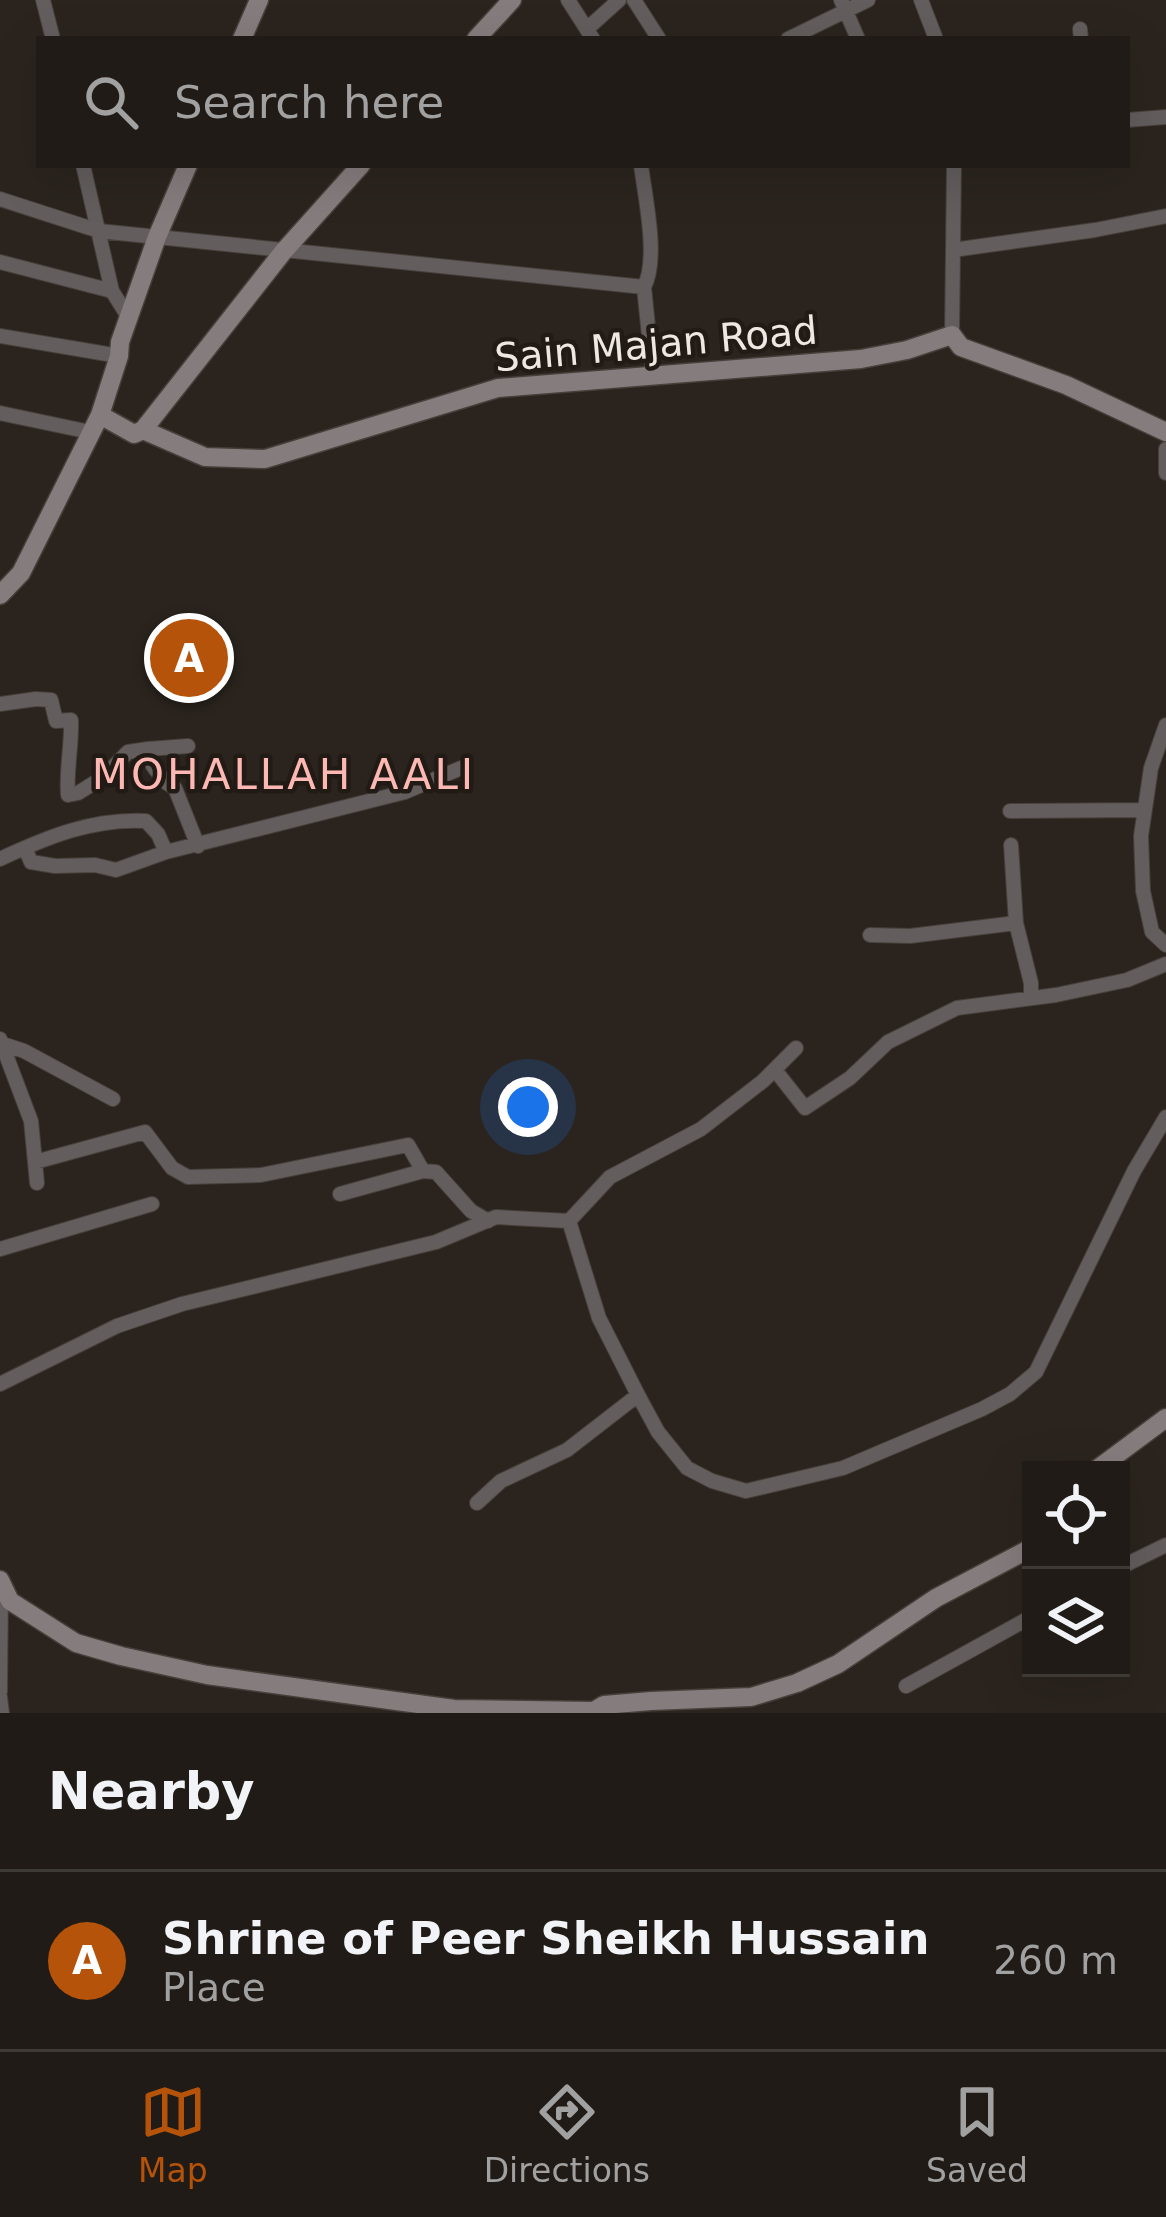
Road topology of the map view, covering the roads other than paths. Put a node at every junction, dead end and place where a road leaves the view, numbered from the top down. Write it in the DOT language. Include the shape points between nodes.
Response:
graph roads {
  1 [pos="44,0"];
  2 [pos="259,0"];
  3 [pos="512,0"];
  4 [pos="568,0"];
  5 [pos="619,0"];
  6 [pos="634,0"];
  7 [pos="868,0"];
  8 [pos="921,0"];
  9 [pos="843,5"];
  10 [pos="591,33"];
  11 [pos="52,36"];
  12 [pos="243,36"];
  13 [pos="479,36"];
  14 [pos="657,36"];
  15 [pos="793,36"];
  16 [pos="857,36"];
  17 [pos="935,36"];
  18 [pos="1166,117"];
  19 [pos="1130,120"];
  20 [pos="84,168"];
  21 [pos="187,168"];
  22 [pos="358,168"];
  23 [pos="641,168"];
  24 [pos="954,168"];
  25 [pos="0,199"];
  26 [pos="1166,216"];
  27 [pos="99,231"];
  28 [pos="157,238"];
  29 [pos="953,250"];
  30 [pos="284,252"];
  31 [pos="0,262"];
  32 [pos="644,287"];
  33 [pos="112,291"];
  34 [pos="129,319"];
  35 [pos="952,335"];
  36 [pos="0,336"];
  37 [pos="119,356"];
  38 [pos="653,375"];
  39 [pos="0,413"];
  40 [pos="95,423"];
  41 [pos="143,430"];
  42 [pos="1166,432"];
  43 [pos="1166,449"];
  44 [pos="1166,473"];
  45 [pos="5,590"];
  46 [pos="0,610"];
  47 [pos="0,704"];
  48 [pos="1166,724"];
  49 [pos="188,746"];
  50 [pos="148,749"];
  51 [pos="461,768"];
  52 [pos="1144,810"];
  53 [pos="1010,811"];
  54 [pos="1010,845"];
  55 [pos="198,846"];
  56 [pos="25,848"];
  57 [pos="166,852"];
  58 [pos="0,859"];
  59 [pos="1016,922"];
  60 [pos="870,935"];
  61 [pos="1166,945"];
  62 [pos="1166,964"];
  63 [pos="1031,997"];
  64 [pos="2,1041"];
  65 [pos="796,1048"];
  66 [pos="775,1070"];
  67 [pos="112,1099"];
  68 [pos="1166,1117"];
  69 [pos="35,1162"];
  70 [pos="423,1171"];
  71 [pos="38,1183"];
  72 [pos="340,1194"];
  73 [pos="152,1204"];
  74 [pos="488,1221"];
  75 [pos="568,1221"];
  76 [pos="0,1249"];
  77 [pos="0,1384"];
  78 [pos="638,1395"];
  79 [pos="1166,1418"];
  80 [pos="1104,1461"];
  81 [pos="477,1503"];
  82 [pos="1166,1545"];
  83 [pos="1022,1553"];
  84 [pos="1130,1563"];
  85 [pos="1,1582"];
  86 [pos="1022,1622"];
  87 [pos="907,1686"];
  88 [pos="0,1695"];
  89 [pos="607,1709"];
  90 [pos="2,1713"];
  1 -- 11 [label="street"];
  2 -- 12 [label="street"];
  3 -- 13 [label="street"];
  4 -- 10 [label="street"];
  5 -- 10 [label="street"];
  6 -- 14 [label="street"];
  7 -- 9 [label="street"];
  8 -- 17 [label="street"];
  9 -- 15 [label="street"];
  9 -- 16 [label="street"];
  18 -- 19 [label="street"];
  20 -- 27 [label="street"];
  21 -- 28 [label="street"];
  22 -- 30 [label="street"];
  23 -- 32 [label="street" via="649,227"];
  24 -- 29 [label="street"];
  25 -- 27 [label="street"];
  26 -- 29 [label="street"];
  27 -- 28 [label="street"];
  27 -- 33 [label="street"];
  28 -- 30 [label="street"];
  28 -- 34 [label="street"];
  29 -- 35 [label="street"];
  30 -- 32 [label="street"];
  30 -- 41 [label="street"];
  31 -- 33 [label="street"];
  32 -- 38 [label="street"];
  33 -- 34 [label="street"];
  34 -- 37 [label="street"];
  35 -- 38 [label="street, Sain Majan Road" via="861,359"];
  35 -- 42 [label="street" via="961,347"];
  36 -- 37 [label="street"];
  37 -- 40 [label="street"];
  38 -- 41 [label="street, Sain Majan Road" via="498,388 266,459 205,458"];
  39 -- 40 [label="street"];
  40 -- 41 [label="street, Sain Majan Road"];
  40 -- 45 [label="street" via="21,573"];
  43 -- 44 [label="street"];
  45 -- 46 [label="street"];
  47 -- 50 [label="street" via="51,700 56,721 71,720 68,795 128,752"];
  48 -- 52 [label="street"];
  49 -- 50 [label="street"];
  50 -- 55 [label="street" via="175,788"];
  51 -- 55 [label="street" via="405,792"];
  52 -- 53 [label="street"];
  52 -- 61 [label="street" via="1143,891 1152,932"];
  54 -- 59 [label="street"];
  55 -- 57 [label="street"];
  56 -- 57 [label="street" via="32,862 116,870"];
  56 -- 57 [label="street" via="117,819 146,821"];
  56 -- 58 [label="street"];
  59 -- 60 [label="street"];
  59 -- 63 [label="street"];
  62 -- 63 [label="street" via="1127,980"];
  63 -- 66 [label="street" via="957,1008 889,1042 805,1108"];
  64 -- 67 [label="street"];
  64 -- 69 [label="street" via="31,1121"];
  65 -- 66 [label="street"];
  66 -- 75 [label="street" via="700,1129 610,1177"];
  68 -- 78 [label="street" via="1036,1372 1010,1394 843,1468 746,1491 687,1468"];
  69 -- 70 [label="street" via="145,1132 188,1177 261,1175 408,1145"];
  69 -- 71 [label="street"];
  70 -- 72 [label="street"];
  70 -- 74 [label="street" via="436,1172"];
  73 -- 76 [label="street"];
  74 -- 75 [label="street"];
  74 -- 77 [label="street" via="436,1242 117,1326"];
  75 -- 78 [label="street" via="599,1318"];
  78 -- 81 [label="street" via="567,1450 501,1481"];
  79 -- 80 [label="street"];
  82 -- 84 [label="street"];
  83 -- 89 [label="street" via="797,1683 752,1697"];
  85 -- 88 [label="street"];
  85 -- 89 [label="street" via="10,1600 76,1643 207,1675 454,1709"];
  86 -- 87 [label="street"];
  88 -- 90 [label="street"];
}
